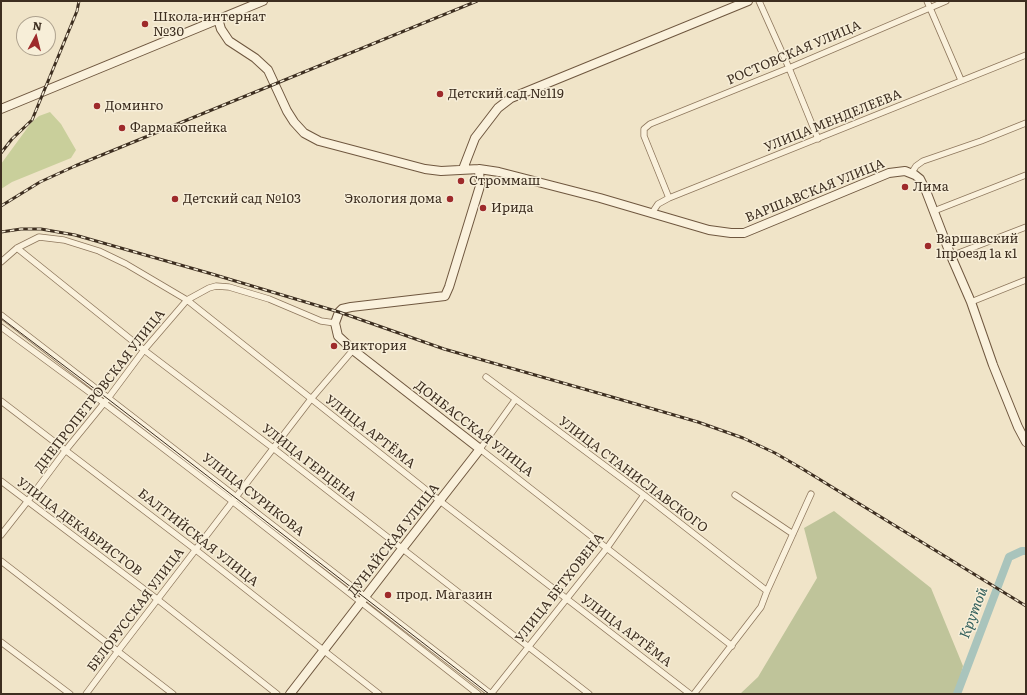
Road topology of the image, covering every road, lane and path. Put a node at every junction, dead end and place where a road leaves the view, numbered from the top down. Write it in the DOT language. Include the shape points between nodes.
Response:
graph roads {
  1 [pos="263,1"];
  2 [pos="748,1"];
  3 [pos="759,1"];
  4 [pos="927,1"];
  5 [pos="946,1"];
  6 [pos="930,7"];
  7 [pos="218,19"];
  8 [pos="1026,55"];
  9 [pos="789,68"];
  10 [pos="962,80"];
  11 [pos="1,109"];
  12 [pos="1026,123"];
  13 [pos="818,139"];
  14 [pos="463,169"];
  15 [pos="479,169"];
  16 [pos="911,174"];
  17 [pos="1026,176"];
  18 [pos="669,198"];
  19 [pos="934,211"];
  20 [pos="652,213"];
  21 [pos="1026,227"];
  22 [pos="17,248"];
  23 [pos="951,256"];
  24 [pos="1,262"];
  25 [pos="1026,280"];
  26 [pos="187,300"];
  27 [pos="971,302"];
  28 [pos="1,315"];
  29 [pos="335,323"];
  30 [pos="1,327"];
  31 [pos="144,350"];
  32 [pos="353,350"];
  33 [pos="486,377"];
  34 [pos="109,397"];
  35 [pos="311,399"];
  36 [pos="515,400"];
  37 [pos="1,401"];
  38 [pos="104,403"];
  39 [pos="1026,442"];
  40 [pos="273,448"];
  41 [pos="480,449"];
  42 [pos="65,451"];
  43 [pos="1,481"];
  44 [pos="811,494"];
  45 [pos="644,495"];
  46 [pos="735,495"];
  47 [pos="237,496"];
  48 [pos="232,501"];
  49 [pos="440,501"];
  50 [pos="27,502"];
  51 [pos="793,534"];
  52 [pos="1,535"];
  53 [pos="607,548"];
  54 [pos="402,549"];
  55 [pos="196,550"];
  56 [pos="1,561"];
  57 [pos="767,591"];
  58 [pos="157,599"];
  59 [pos="363,599"];
  60 [pos="566,599"];
  61 [pos="1,642"];
  62 [pos="732,646"];
  63 [pos="528,647"];
  64 [pos="118,650"];
  65 [pos="324,651"];
  66 [pos="70,694"];
  67 [pos="86,694"];
  68 [pos="173,694"];
  69 [pos="277,694"];
  70 [pos="290,694"];
  71 [pos="380,694"];
  72 [pos="478,694"];
  73 [pos="491,694"];
  74 [pos="589,694"];
  75 [pos="690,694"];
  76 [pos="694,694"];
  1 -- 7 [label="main road"];
  2 -- 14 [label="main road" via="511,98 488,119 475,138"];
  3 -- 9 [label="street"];
  4 -- 6 [label="street"];
  5 -- 6 [label="street, РОСТОВСКАЯ УЛИЦА"];
  6 -- 9 [label="street, РОСТОВСКАЯ УЛИЦА"];
  6 -- 10 [label="street"];
  7 -- 11 [label="main road"];
  7 -- 14 [label="main road" via="229,41 268,70 287,111 304,133 319,141 425,169"];
  8 -- 10 [label="street, УЛИЦА МЕНДЕЛЕЕВА"];
  9 -- 13 [label="street"];
  9 -- 18 [label="street, РОСТОВСКАЯ УЛИЦА" via="650,124 644,129 644,136"];
  10 -- 13 [label="street, УЛИЦА МЕНДЕЛЕЕВА"];
  12 -- 16 [label="street" via="923,161"];
  13 -- 18 [label="street, УЛИЦА МЕНДЕЛЕЕВА"];
  14 -- 15 [label="main road"];
  15 -- 20 [label="main road" via="499,172"];
  15 -- 29 [label="main road" via="480,186 445,296 342,309"];
  16 -- 19 [label="main road" via="920,179"];
  16 -- 20 [label="main road, ВАРШАВСКАЯ УЛИЦА" via="905,171 889,173 744,233 719,232"];
  17 -- 19 [label="street"];
  18 -- 20 [label="street, УЛИЦА МЕНДЕЛЕЕВА" via="658,204"];
  19 -- 23 [label="main road"];
  21 -- 23 [label="street"];
  22 -- 24 [label="street, УЛИЦА АРТЁМА"];
  22 -- 26 [label="street, УЛИЦА АРТЁМА" via="38,237 64,240 99,251 126,264"];
  22 -- 31 [label="street, УЛИЦА ГЕРЦЕНА"];
  23 -- 27 [label="main road"];
  25 -- 27 [label="street"];
  26 -- 29 [label="street" via="209,288 228,287 269,299 321,321"];
  26 -- 31 [label="street, ДНЕПРОПЕТРОВСКАЯ УЛИЦА"];
  26 -- 35 [label="street, УЛИЦА АРТЁМА"];
  27 -- 39 [label="main road" via="993,365"];
  28 -- 34 [label="street, УЛИЦА СУРИКОВА"];
  29 -- 32 [label="main road, ДОНБАССКАЯ УЛИЦА" via="338,336"];
  30 -- 38 [label="street, УЛИЦА СУРИКОВА"];
  31 -- 34 [label="street, ДНЕПРОПЕТРОВСКАЯ УЛИЦА"];
  31 -- 40 [label="street, УЛИЦА ГЕРЦЕНА"];
  32 -- 35 [label="street, БЕЛОРУССКАЯ УЛИЦА"];
  32 -- 41 [label="main road, ДОНБАССКАЯ УЛИЦА"];
  33 -- 36 [label="street, УЛИЦА СТАНИСЛАВСКОГО"];
  34 -- 38 [label="street, ДНЕПРОПЕТРОВСКАЯ УЛИЦА"];
  34 -- 47 [label="street, УЛИЦА СУРИКОВА"];
  35 -- 40 [label="street, БЕЛОРУССКАЯ УЛИЦА"];
  35 -- 49 [label="street, УЛИЦА АРТЁМА"];
  36 -- 41 [label="street, ДУНАЙСКАЯ УЛИЦА"];
  36 -- 45 [label="street, УЛИЦА СТАНИСЛАВСКОГО"];
  37 -- 42 [label="street, БАЛТИЙСКАЯ УЛИЦА"];
  38 -- 42 [label="street, ДНЕПРОПЕТРОВСКАЯ УЛИЦА"];
  38 -- 48 [label="street, УЛИЦА СУРИКОВА"];
  40 -- 47 [label="street, БЕЛОРУССКАЯ УЛИЦА"];
  40 -- 54 [label="street, УЛИЦА ГЕРЦЕНА"];
  41 -- 49 [label="main road, ДУНАЙСКАЯ УЛИЦА"];
  41 -- 53 [label="street, ДОНБАССКАЯ УЛИЦА"];
  42 -- 50 [label="street, ДНЕПРОПЕТРОВСКАЯ УЛИЦА"];
  42 -- 55 [label="street, БАЛТИЙСКАЯ УЛИЦА"];
  43 -- 50 [label="street, УЛИЦА ДЕКАБРИСТОВ"];
  44 -- 51 [label="street"];
  45 -- 53 [label="street, УЛИЦА БЕТХОВЕНА"];
  45 -- 57 [label="street, УЛИЦА СТАНИСЛАВСКОГО"];
  46 -- 51 [label="street"];
  47 -- 48 [label="street, БЕЛОРУССКАЯ УЛИЦА"];
  47 -- 59 [label="street, УЛИЦА СУРИКОВА"];
  48 -- 55 [label="street, БЕЛОРУССКАЯ УЛИЦА"];
  48 -- 59 [label="street, УЛИЦА СУРИКОВА"];
  49 -- 54 [label="main road, ДУНАЙСКАЯ УЛИЦА"];
  49 -- 60 [label="street, УЛИЦА АРТЁМА"];
  50 -- 52 [label="street, ДНЕПРОПЕТРОВСКАЯ УЛИЦА"];
  50 -- 58 [label="street, УЛИЦА ДЕКАБРИСТОВ"];
  51 -- 57 [label="street"];
  53 -- 60 [label="street, УЛИЦА БЕТХОВЕНА"];
  53 -- 62 [label="street, ДОНБАССКАЯ УЛИЦА"];
  54 -- 59 [label="main road, ДУНАЙСКАЯ УЛИЦА"];
  54 -- 63 [label="street, УЛИЦА ГЕРЦЕНА"];
  55 -- 58 [label="street, БЕЛОРУССКАЯ УЛИЦА"];
  55 -- 65 [label="street, БАЛТИЙСКАЯ УЛИЦА"];
  56 -- 64 [label="street"];
  57 -- 62 [label="street" via="761,607"];
  58 -- 64 [label="street, БЕЛОРУССКАЯ УЛИЦА"];
  58 -- 69 [label="street, УЛИЦА ДЕКАБРИСТОВ"];
  59 -- 65 [label="main road, ДУНАЙСКАЯ УЛИЦА"];
  59 -- 72 [label="street, УЛИЦА СУРИКОВА"];
  59 -- 73 [label="street, УЛИЦА СУРИКОВА"];
  60 -- 63 [label="street, УЛИЦА БЕТХОВЕНА"];
  60 -- 75 [label="street, УЛИЦА АРТЁМА"];
  61 -- 66 [label="street"];
  62 -- 76 [label="street"];
  63 -- 73 [label="street, УЛИЦА БЕТХОВЕНА"];
  63 -- 74 [label="street, УЛИЦА ГЕРЦЕНА"];
  64 -- 67 [label="street, БЕЛОРУССКАЯ УЛИЦА"];
  64 -- 68 [label="street"];
  65 -- 70 [label="main road, ДУНАЙСКАЯ УЛИЦА"];
  65 -- 71 [label="street, БАЛТИЙСКАЯ УЛИЦА"];
}
